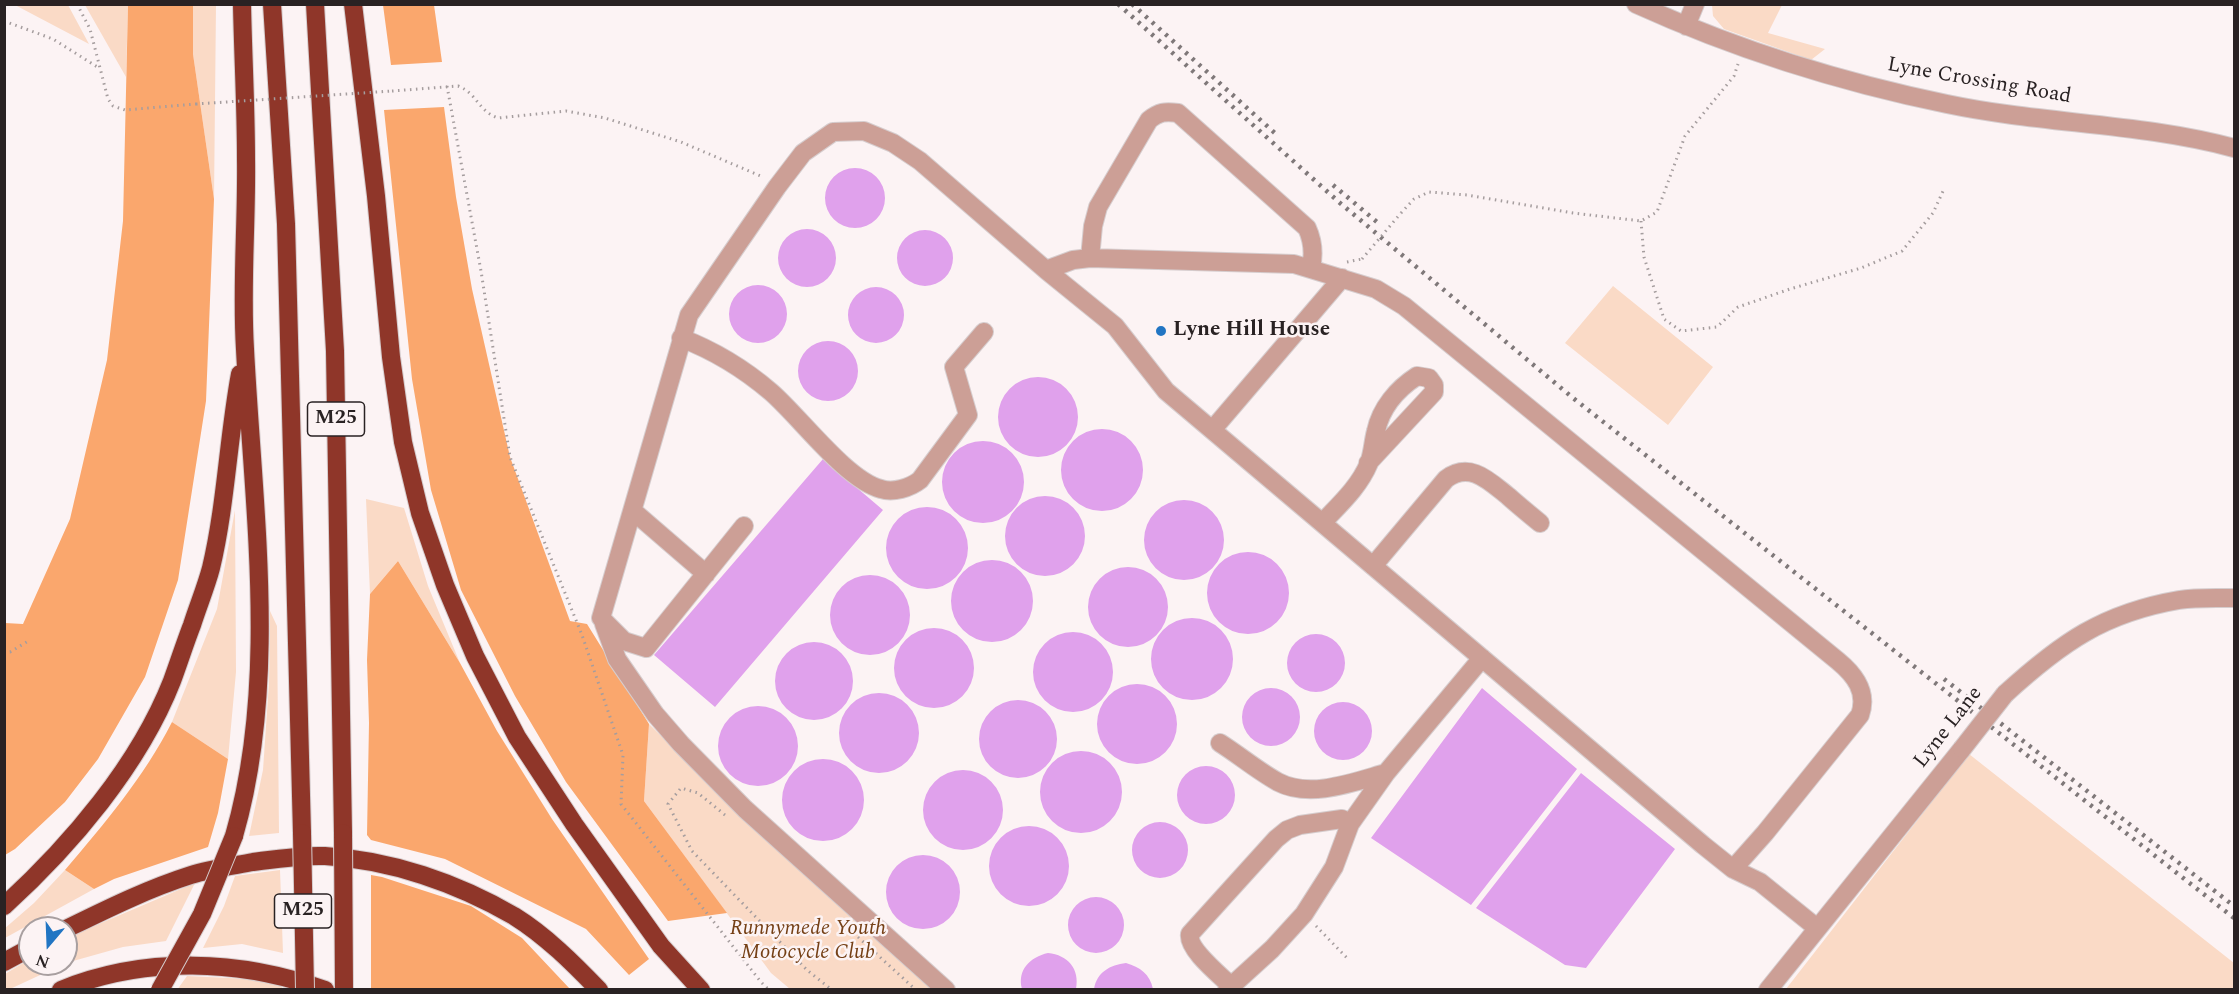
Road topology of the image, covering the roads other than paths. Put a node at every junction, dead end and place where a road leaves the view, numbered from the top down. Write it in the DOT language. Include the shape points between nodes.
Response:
graph roads {
  1 [pos="242,4"];
  2 [pos="272,4"];
  3 [pos="315,4"];
  4 [pos="353,4"];
  5 [pos="1636,4"];
  6 [pos="1695,4"];
  7 [pos="1686,26"];
  8 [pos="2235,148"];
  9 [pos="1090,258"];
  10 [pos="1311,268"];
  11 [pos="1046,270"];
  12 [pos="1342,278"];
  13 [pos="984,332"];
  14 [pos="681,338"];
  15 [pos="244,347"];
  16 [pos="1213,429"];
  17 [pos="1368,463"];
  18 [pos="633,511"];
  19 [pos="1323,522"];
  20 [pos="1540,523"];
  21 [pos="744,526"];
  22 [pos="1374,566"];
  23 [pos="706,574"];
  24 [pos="2235,598"];
  25 [pos="601,618"];
  26 [pos="1482,658"];
  27 [pos="1220,743"];
  28 [pos="1386,773"];
  29 [pos="1350,824"];
  30 [pos="1733,869"];
  31 [pos="4,906"];
  32 [pos="78,923"];
  33 [pos="1817,928"];
  34 [pos="662,946"];
  35 [pos="18,954"];
  36 [pos="4,962"];
  37 [pos="1229,988"];
  38 [pos="61,990"];
  39 [pos="160,990"];
  40 [pos="305,990"];
  41 [pos="325,990"];
  42 [pos="344,990"];
  43 [pos="600,990"];
  44 [pos="684,990"];
  45 [pos="701,990"];
  46 [pos="946,990"];
  47 [pos="1768,990"];
  1 -- 15 [label="highway" via="246,157"];
  2 -- 40 [label="highway, M25, bridge" via="286,224"];
  3 -- 42 [label="highway, M25, bridge" via="335,351"];
  4 -- 34 [label="highway" via="391,357 403,442 420,513 475,656 517,737"];
  5 -- 7 [label="street, Lyne Crossing Road"];
  6 -- 7 [label="street"];
  7 -- 8 [label="street, Lyne Crossing Road" via="1825,74 1948,104 2158,133"];
  9 -- 10 [label="street" via="1276,262"];
  9 -- 10 [label="street" via="1098,207 1149,120 1166,111 1178,113 1307,228 1313,254"];
  9 -- 11 [label="street"];
  10 -- 12 [label="street"];
  11 -- 14 [label="street" via="920,161 893,143 864,130 833,132 803,153 777,186 689,315"];
  11 -- 16 [label="street" via="1115,326 1166,390"];
  12 -- 16 [label="street"];
  12 -- 30 [label="street" via="1376,289 1404,306 1854,676 1863,695 1860,715"];
  13 -- 14 [label="street" via="954,368 968,416 920,480 907,488 888,490 866,483 851,472 741,367"];
  14 -- 18 [label="street"];
  15 -- 31 [label="highway" via="211,569 172,682 112,788 41,872"];
  15 -- 39 [label="highway, bridge" via="258,549 259,664 252,754 234,836 202,914"];
  16 -- 19 [label="street"];
  17 -- 17 [label="street" via="1380,416 1388,403 1417,376 1429,378 1434,392"];
  17 -- 19 [label="street" via="1357,485"];
  18 -- 23 [label="street"];
  18 -- 25 [label="street"];
  19 -- 22 [label="street"];
  20 -- 22 [label="street" via="1485,477 1459,472 1446,479"];
  21 -- 23 [label="street"];
  22 -- 26 [label="street"];
  23 -- 25 [label="street" via="646,648 624,641"];
  24 -- 33 [label="street, Lyne Lane, bridge" via="2181,600 2138,610 2107,620 2062,645 2005,694"];
  25 -- 46 [label="street" via="617,659 681,744 745,808"];
  26 -- 28 [label="street"];
  26 -- 30 [label="street"];
  27 -- 28 [label="street" via="1279,783 1294,787 1329,787"];
  28 -- 29 [label="street"];
  29 -- 37 [label="street" via="1334,867 1304,914"];
  29 -- 37 [label="street" via="1332,819 1287,830 1190,934 1193,948"];
  30 -- 33 [label="street" via="1760,882"];
  32 -- 43 [label="highway" via="193,874 274,859 324,856 371,862 409,870 514,916 565,954"];
  33 -- 47 [label="street, Lyne Lane"];
  34 -- 44 [label="highway"];
  34 -- 45 [label="highway"];
  35 -- 36 [label="highway"];
  38 -- 41 [label="highway" via="135,969 183,965 228,966"];
}
